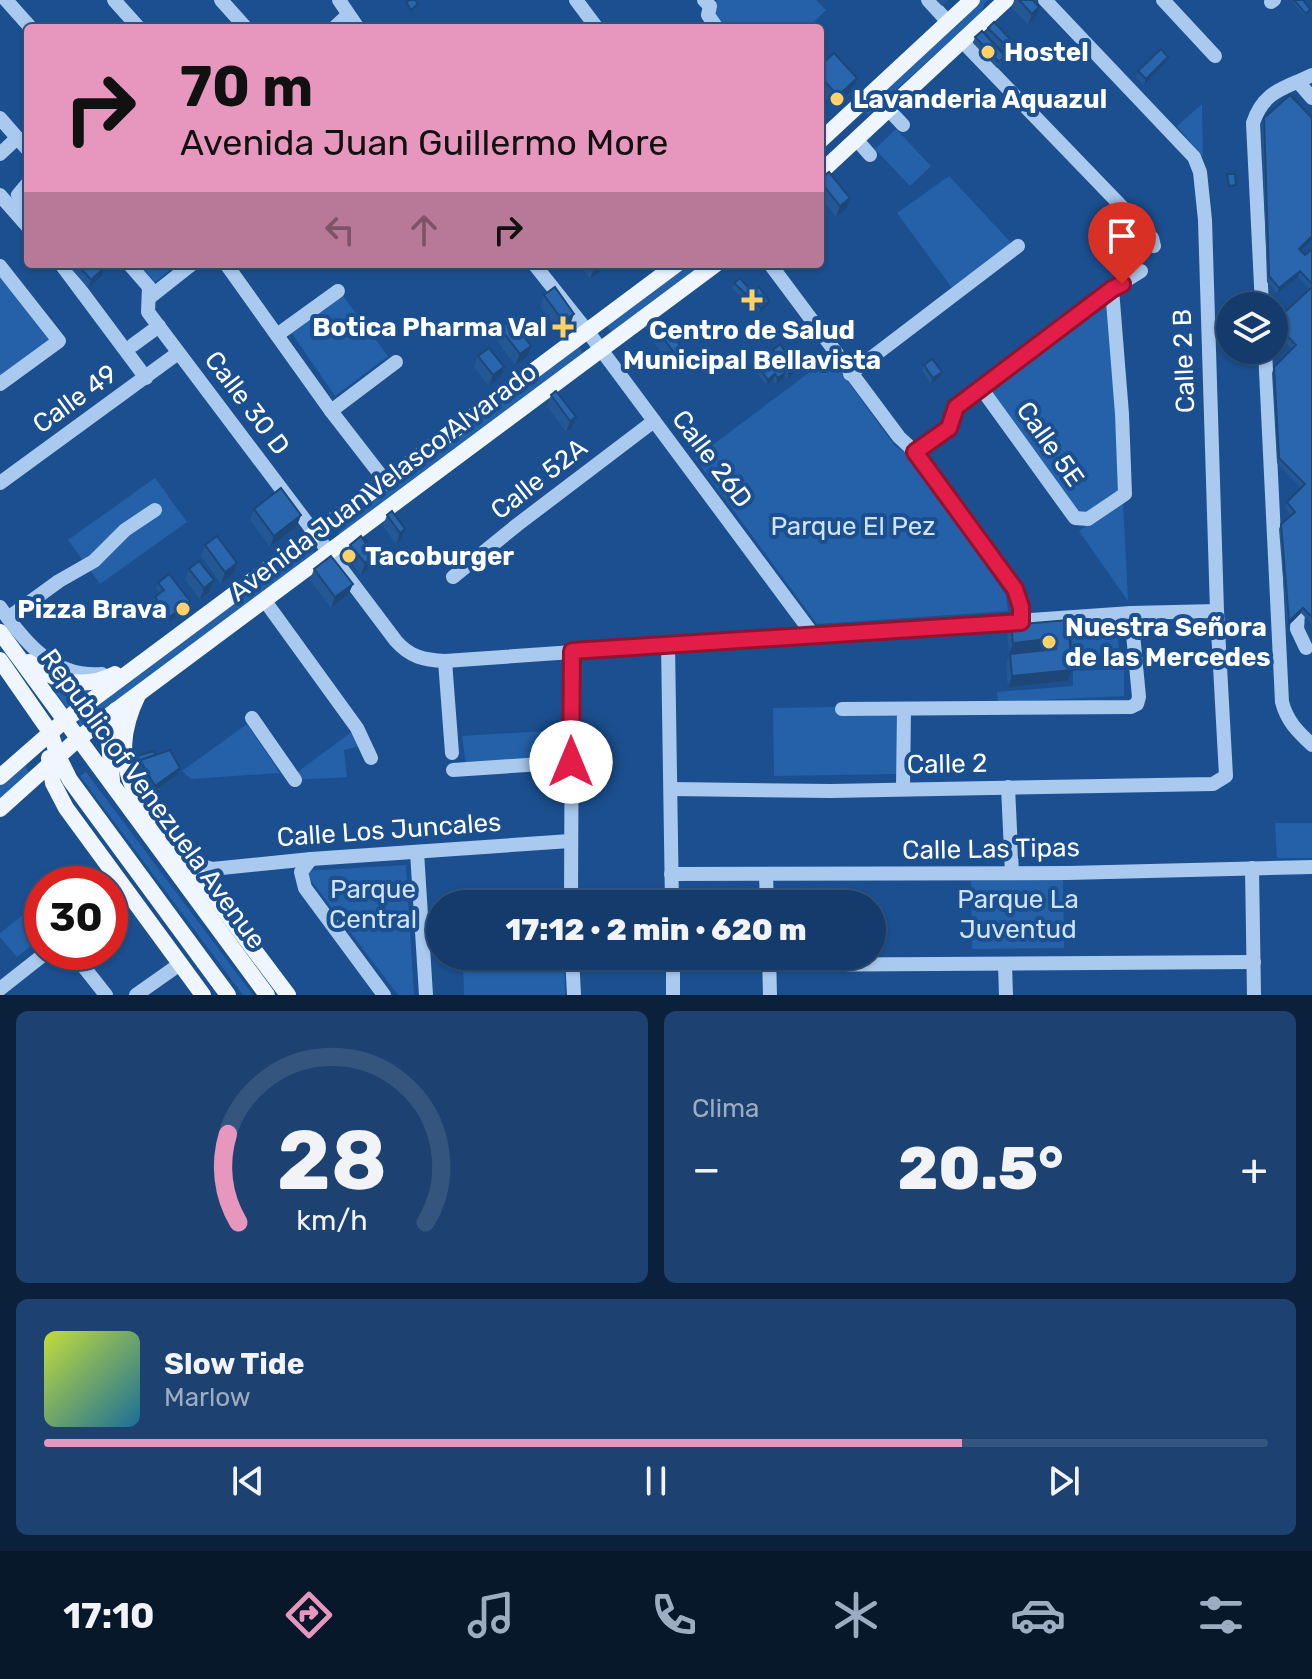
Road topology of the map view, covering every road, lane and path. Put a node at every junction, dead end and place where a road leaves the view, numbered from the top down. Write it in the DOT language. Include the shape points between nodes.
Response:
graph roads {
  1 [pos="6,0"];
  2 [pos="114,0"];
  3 [pos="221,0"];
  4 [pos="339,0"];
  5 [pos="576,0"];
  6 [pos="704,0"];
  7 [pos="928,0"];
  8 [pos="972,0"];
  9 [pos="1006,0"];
  10 [pos="1045,0"];
  11 [pos="1163,0"];
  12 [pos="348,15"];
  13 [pos="948,22"];
  14 [pos="27,24"];
  15 [pos="135,24"];
  16 [pos="242,24"];
  17 [pos="338,24"];
  18 [pos="355,24"];
  19 [pos="594,24"];
  20 [pos="714,24"];
  21 [pos="962,41"];
  22 [pos="1215,56"];
  23 [pos="1312,75"];
  24 [pos="1298,82"];
  25 [pos="1312,98"];
  26 [pos="888,109"];
  27 [pos="850,112"];
  28 [pos="0,118"];
  29 [pos="903,125"];
  30 [pos="861,134"];
  31 [pos="824,137"];
  32 [pos="17,138"];
  33 [pos="24,146"];
  34 [pos="0,154"];
  35 [pos="870,155"];
  36 [pos="824,169"];
  37 [pos="1270,175"];
  38 [pos="0,195"];
  39 [pos="1272,211"];
  40 [pos="24,222"];
  41 [pos="1018,246"];
  42 [pos="1154,246"];
  43 [pos="0,266"];
  44 [pos="64,268"];
  45 [pos="132,268"];
  46 [pos="187,268"];
  47 [pos="229,268"];
  48 [pos="537,268"];
  49 [pos="672,268"];
  50 [pos="711,268"];
  51 [pos="773,268"];
  52 [pos="1141,271"];
  53 [pos="1112,289"];
  54 [pos="338,291"];
  55 [pos="1261,292"];
  56 [pos="149,298"];
  57 [pos="159,326"];
  58 [pos="588,332"];
  59 [pos="277,335"];
  60 [pos="133,345"];
  61 [pos="602,350"];
  62 [pos="178,353"];
  63 [pos="396,362"];
  64 [pos="1266,364"];
  65 [pos="850,374"];
  66 [pos="146,378"];
  67 [pos="0,384"];
  68 [pos="981,388"];
  69 [pos="331,411"];
  70 [pos="654,421"];
  71 [pos="915,452"];
  72 [pos="386,482"];
  73 [pos="0,483"];
  74 [pos="1272,490"];
  75 [pos="1288,491"];
  76 [pos="155,510"];
  77 [pos="316,534"];
  78 [pos="330,552"];
  79 [pos="453,577"];
  80 [pos="1300,578"];
  81 [pos="265,601"];
  82 [pos="1217,611"];
  83 [pos="1131,613"];
  84 [pos="1021,622"];
  85 [pos="4,625"];
  86 [pos="814,636"];
  87 [pos="668,644"];
  88 [pos="1306,648"];
  89 [pos="572,651"];
  90 [pos="153,653"];
  91 [pos="0,660"];
  92 [pos="445,661"];
  93 [pos="122,670"];
  94 [pos="138,693"];
  95 [pos="842,709"];
  96 [pos="904,709"];
  97 [pos="116,710"];
  98 [pos="252,718"];
  99 [pos="65,720"];
  100 [pos="50,732"];
  101 [pos="79,738"];
  102 [pos="1312,745"];
  103 [pos="452,753"];
  104 [pos="371,758"];
  105 [pos="53,760"];
  106 [pos="571,762"];
  107 [pos="453,770"];
  108 [pos="0,777"];
  109 [pos="295,780"];
  110 [pos="1223,780"];
  111 [pos="113,786"];
  112 [pos="1008,787"];
  113 [pos="671,789"];
  114 [pos="903,789"];
  115 [pos="0,809"];
  116 [pos="570,841"];
  117 [pos="417,852"];
  118 [pos="311,859"];
  119 [pos="189,862"];
  120 [pos="1312,867"];
  121 [pos="1252,868"];
  122 [pos="212,869"];
  123 [pos="1012,873"];
  124 [pos="671,874"];
  125 [pos="766,875"];
  126 [pos="207,886"];
  127 [pos="571,890"];
  128 [pos="672,890"];
  129 [pos="767,890"];
  130 [pos="886,962"];
  131 [pos="1254,962"];
  132 [pos="180,964"];
  133 [pos="1005,964"];
  134 [pos="24,970"];
  135 [pos="86,970"];
  136 [pos="573,970"];
  137 [pos="673,970"];
  138 [pos="769,970"];
  139 [pos="0,989"];
  140 [pos="106,995"];
  141 [pos="136,995"];
  142 [pos="203,995"];
  143 [pos="228,995"];
  144 [pos="267,995"];
  145 [pos="288,995"];
  146 [pos="384,995"];
  147 [pos="426,995"];
  148 [pos="574,995"];
  149 [pos="673,995"];
  150 [pos="770,995"];
  151 [pos="1006,995"];
  152 [pos="1254,995"];
  1 -- 14 [label="street"];
  2 -- 15 [label="street"];
  3 -- 16 [label="street"];
  4 -- 12 [label="street"];
  5 -- 19 [label="street"];
  6 -- 20 [label="street"];
  7 -- 13 [label="street"];
  8 -- 13 [label="main road"];
  9 -- 21 [label="main road"];
  10 -- 82 [label="street, Calle 2 B" via="1194,157 1200,172"];
  11 -- 22 [label="street"];
  12 -- 17 [label="street"];
  12 -- 18 [label="street"];
  13 -- 27 [label="main road"];
  21 -- 26 [label="main road"];
  21 -- 42 [label="street" via="1152,238"];
  23 -- 24 [label="street"];
  24 -- 25 [label="street"];
  24 -- 55 [label="street" via="1272,93 1253,123"];
  26 -- 29 [label="street"];
  26 -- 30 [label="main road"];
  27 -- 30 [label="main road"];
  27 -- 31 [label="main road"];
  28 -- 32 [label="street"];
  30 -- 35 [label="street"];
  30 -- 36 [label="main road"];
  32 -- 33 [label="street"];
  32 -- 34 [label="street"];
  37 -- 39 [label="street"];
  38 -- 40 [label="street"];
  41 -- 65 [label="street"];
  43 -- 67 [label="street" via="59,341"];
  44 -- 66 [label="street"];
  45 -- 56 [label="street, Calle 30 D" via="149,287"];
  46 -- 56 [label="street"];
  47 -- 59 [label="street"];
  48 -- 58 [label="street, Calle 26D"];
  49 -- 58 [label="main road, Avenida Juan Velasco Alvarado"];
  50 -- 61 [label="main road, Avenida Juan Velasco Alvarado"];
  51 -- 65 [label="street"];
  52 -- 53 [label="street"];
  53 -- 68 [label="street"];
  53 -- 68 [label="street, Calle 5E" via="1125,494 1088,519 1075,518"];
  54 -- 59 [label="street"];
  56 -- 57 [label="street, Calle 30 D" via="148,312"];
  57 -- 60 [label="street"];
  57 -- 62 [label="street, Calle 30 D"];
  58 -- 61 [label="street, Calle 26D"];
  58 -- 72 [label="main road, Avenida Juan Velasco Alvarado"];
  59 -- 69 [label="street"];
  61 -- 70 [label="street, Calle 26D"];
  61 -- 78 [label="main road, Avenida Juan Velasco Alvarado"];
  62 -- 66 [label="street, Calle 49"];
  62 -- 77 [label="street, Calle 30 D"];
  63 -- 69 [label="street"];
  64 -- 74 [label="street"];
  65 -- 71 [label="street"];
  66 -- 73 [label="street, Calle 49"];
  68 -- 71 [label="street" via="954,408 949,428"];
  69 -- 72 [label="street"];
  70 -- 79 [label="street, Calle 52A"];
  70 -- 86 [label="street, Calle 26D"];
  71 -- 84 [label="street" via="1015,589"];
  72 -- 77 [label="main road, Avenida Juan Velasco Alvarado"];
  74 -- 75 [label="street"];
  74 -- 102 [label="street" via="1282,702 1293,727"];
  76 -- 85 [label="street" via="125,530 102,556 59,581"];
  77 -- 78 [label="street, Calle 30 D"];
  77 -- 90 [label="main road, Avenida Juan Velasco Alvarado"];
  78 -- 81 [label="main road, Avenida Juan Velasco Alvarado"];
  78 -- 92 [label="street, Calle 30 D" via="404,650 416,658"];
  80 -- 88 [label="street" via="1297,629"];
  81 -- 94 [label="main road, Avenida Juan Velasco Alvarado"];
  81 -- 104 [label="street" via="357,728"];
  82 -- 83 [label="street, Calle 30 D"];
  82 -- 110 [label="street, Calle 2 B" via="1228,771"];
  83 -- 84 [label="street, Calle 30 D"];
  83 -- 96 [label="street" via="1139,697 1131,707"];
  84 -- 86 [label="street, Calle 30 D"];
  85 -- 93 [label="street" via="63,670 98,675"];
  85 -- 93 [label="main road" via="43,672 68,681 95,682"];
  85 -- 99 [label="main road, Republic of Venezuela Avenue"];
  86 -- 87 [label="street, Calle 30 D"];
  87 -- 89 [label="street, Calle 30 D"];
  87 -- 113 [label="street"];
  89 -- 92 [label="street, Calle 30 D"];
  89 -- 106 [label="street"];
  90 -- 93 [label="street"];
  90 -- 99 [label="main road, Avenida Juan Velasco Alvarado"];
  91 -- 100 [label="main road, Republic of Venezuela Avenue"];
  92 -- 103 [label="street"];
  94 -- 97 [label="main road, Avenida Juan Velasco Alvarado"];
  94 -- 119 [label="main road" via="124,734 127,777"];
  95 -- 96 [label="street"];
  96 -- 114 [label="street"];
  97 -- 101 [label="main road, Avenida Juan Velasco Alvarado"];
  97 -- 111 [label="main road" via="108,755"];
  98 -- 109 [label="street"];
  99 -- 100 [label="main road, Avenida Juan Velasco Alvarado"];
  99 -- 101 [label="main road, Republic of Venezuela Avenue"];
  100 -- 105 [label="main road, Republic of Venezuela Avenue"];
  100 -- 108 [label="main road, Avenida Juan Velasco Alvarado"];
  101 -- 105 [label="main road, Avenida Juan Velasco Alvarado"];
  101 -- 111 [label="main road, Republic of Venezuela Avenue"];
  105 -- 115 [label="main road, Avenida Juan Velasco Alvarado"];
  105 -- 132 [label="main road" via="53,783 66,808"];
  105 -- 143 [label="main road, Republic of Venezuela Avenue"];
  106 -- 107 [label="street"];
  106 -- 116 [label="street"];
  110 -- 112 [label="street, Calle 2"];
  111 -- 144 [label="main road, Republic of Venezuela Avenue"];
  112 -- 114 [label="street, Calle 2"];
  112 -- 123 [label="street"];
  113 -- 114 [label="street, Calle 2"];
  113 -- 124 [label="street"];
  116 -- 117 [label="street, Calle Los Juncales"];
  116 -- 127 [label="street"];
  117 -- 118 [label="street, Calle Los Juncales"];
  117 -- 147 [label="street"];
  118 -- 122 [label="street, Calle Los Juncales"];
  118 -- 146 [label="street" via="301,872 305,888"];
  119 -- 122 [label="street, Calle Los Juncales"];
  119 -- 126 [label="main road"];
  120 -- 121 [label="street, Calle Las Tipas"];
  121 -- 123 [label="street, Calle Las Tipas"];
  121 -- 131 [label="street"];
  122 -- 126 [label="street"];
  123 -- 125 [label="street, Calle Las Tipas"];
  124 -- 125 [label="street, Calle Las Tipas"];
  124 -- 128 [label="street"];
  125 -- 129 [label="street"];
  126 -- 145 [label="main road"];
  130 -- 133 [label="street"];
  131 -- 133 [label="street"];
  131 -- 152 [label="street"];
  132 -- 141 [label="street"];
  132 -- 142 [label="main road"];
  133 -- 151 [label="street"];
  134 -- 139 [label="street"];
  135 -- 140 [label="street"];
  136 -- 148 [label="street"];
  137 -- 149 [label="street"];
  138 -- 150 [label="street"];
}
